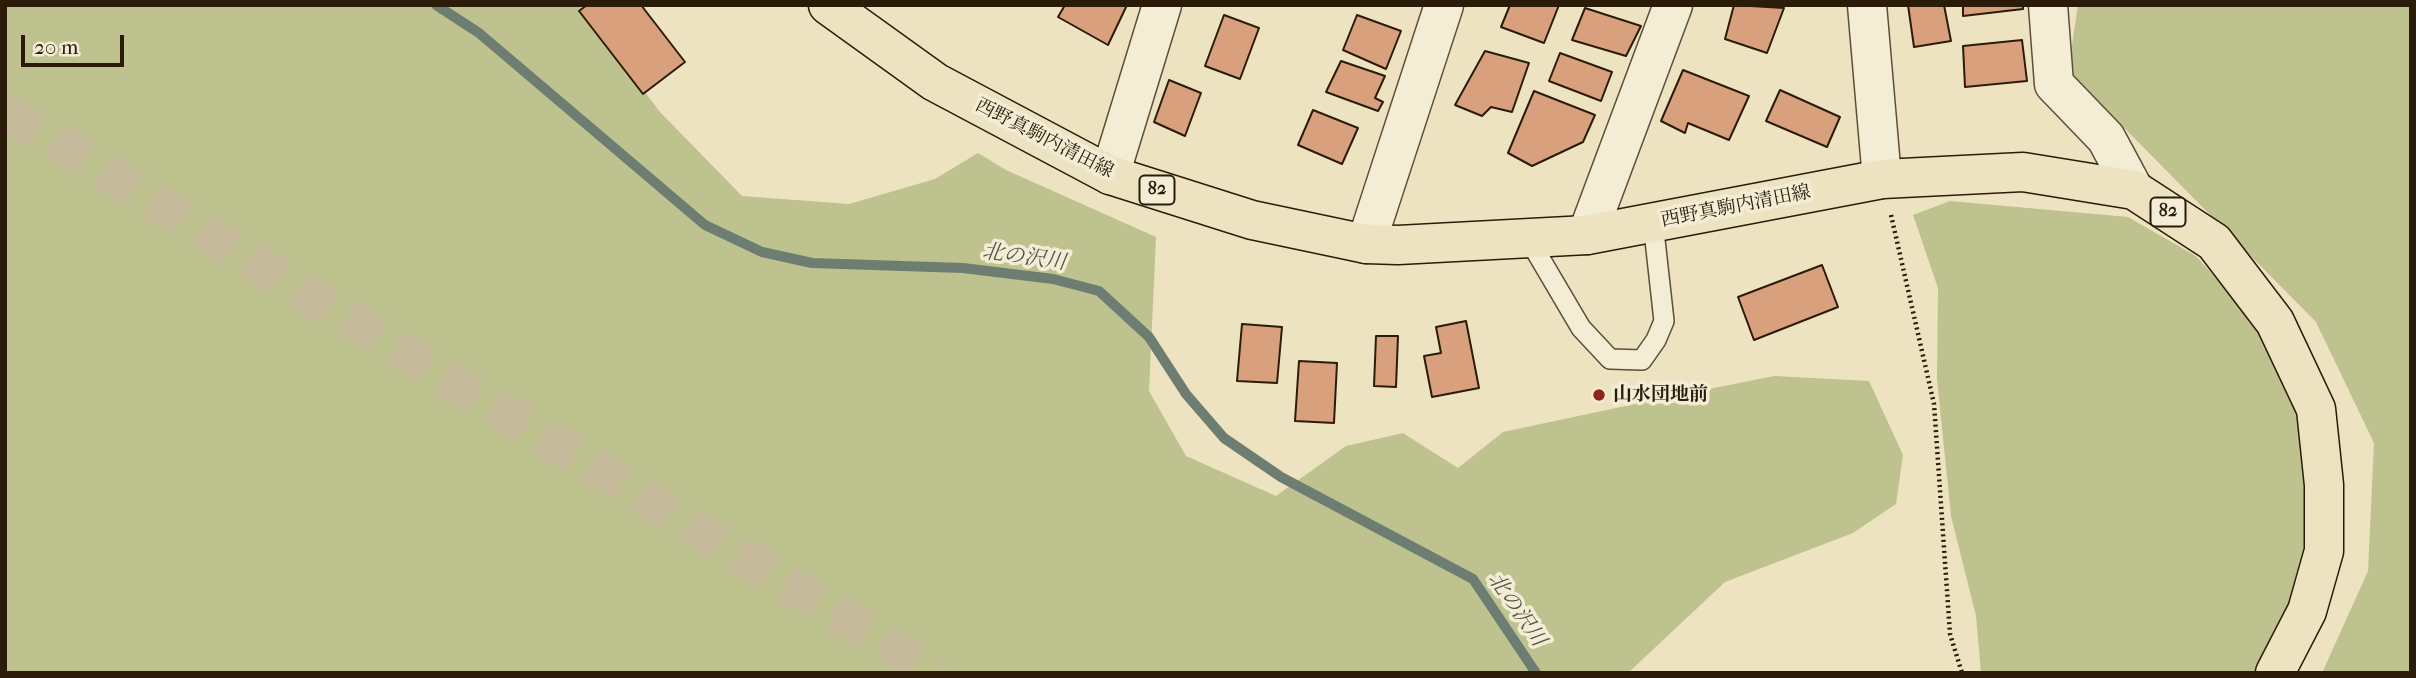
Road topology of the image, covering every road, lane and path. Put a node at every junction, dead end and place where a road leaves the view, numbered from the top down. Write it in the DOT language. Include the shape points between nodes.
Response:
graph roads {
  1 [pos="828,5"];
  2 [pos="1162,5"];
  3 [pos="1444,5"];
  4 [pos="1674,5"];
  5 [pos="1867,5"];
  6 [pos="2048,5"];
  7 [pos="1110,175"];
  8 [pos="1882,179"];
  9 [pos="2134,190"];
  10 [pos="1653,222"];
  11 [pos="1587,235"];
  12 [pos="1528,238"];
  13 [pos="1366,244"];
  14 [pos="1962,673"];
  15 [pos="2275,673"];
  1 -- 7 [label="main road, 西野真駒内清田線 / 82" via="935,82"];
  2 -- 7 [label="street"];
  3 -- 13 [label="street"];
  4 -- 11 [label="street"];
  5 -- 8 [label="street"];
  6 -- 9 [label="street" via="2054,84 2106,138"];
  7 -- 13 [label="main road, 西野真駒内清田線 / 82" via="1252,220"];
  8 -- 9 [label="main road, 西野真駒内清田線 / 82" via="2023,172"];
  8 -- 10 [label="main road, 西野真駒内清田線 / 82"];
  8 -- 14 [label="path" via="1934,404 1950,634"];
  9 -- 15 [label="main road, 西野真駒内清田線 / 82" via="2214,242 2275,322 2316,408 2324,485 2324,551 2307,611"];
  10 -- 11 [label="main road, 西野真駒内清田線 / 82"];
  10 -- 12 [label="lane" via="1664,321 1642,360 1610,359 1591,342"];
  11 -- 12 [label="main road, 西野真駒内清田線 / 82"];
  12 -- 13 [label="main road, 西野真駒内清田線 / 82"];
}
